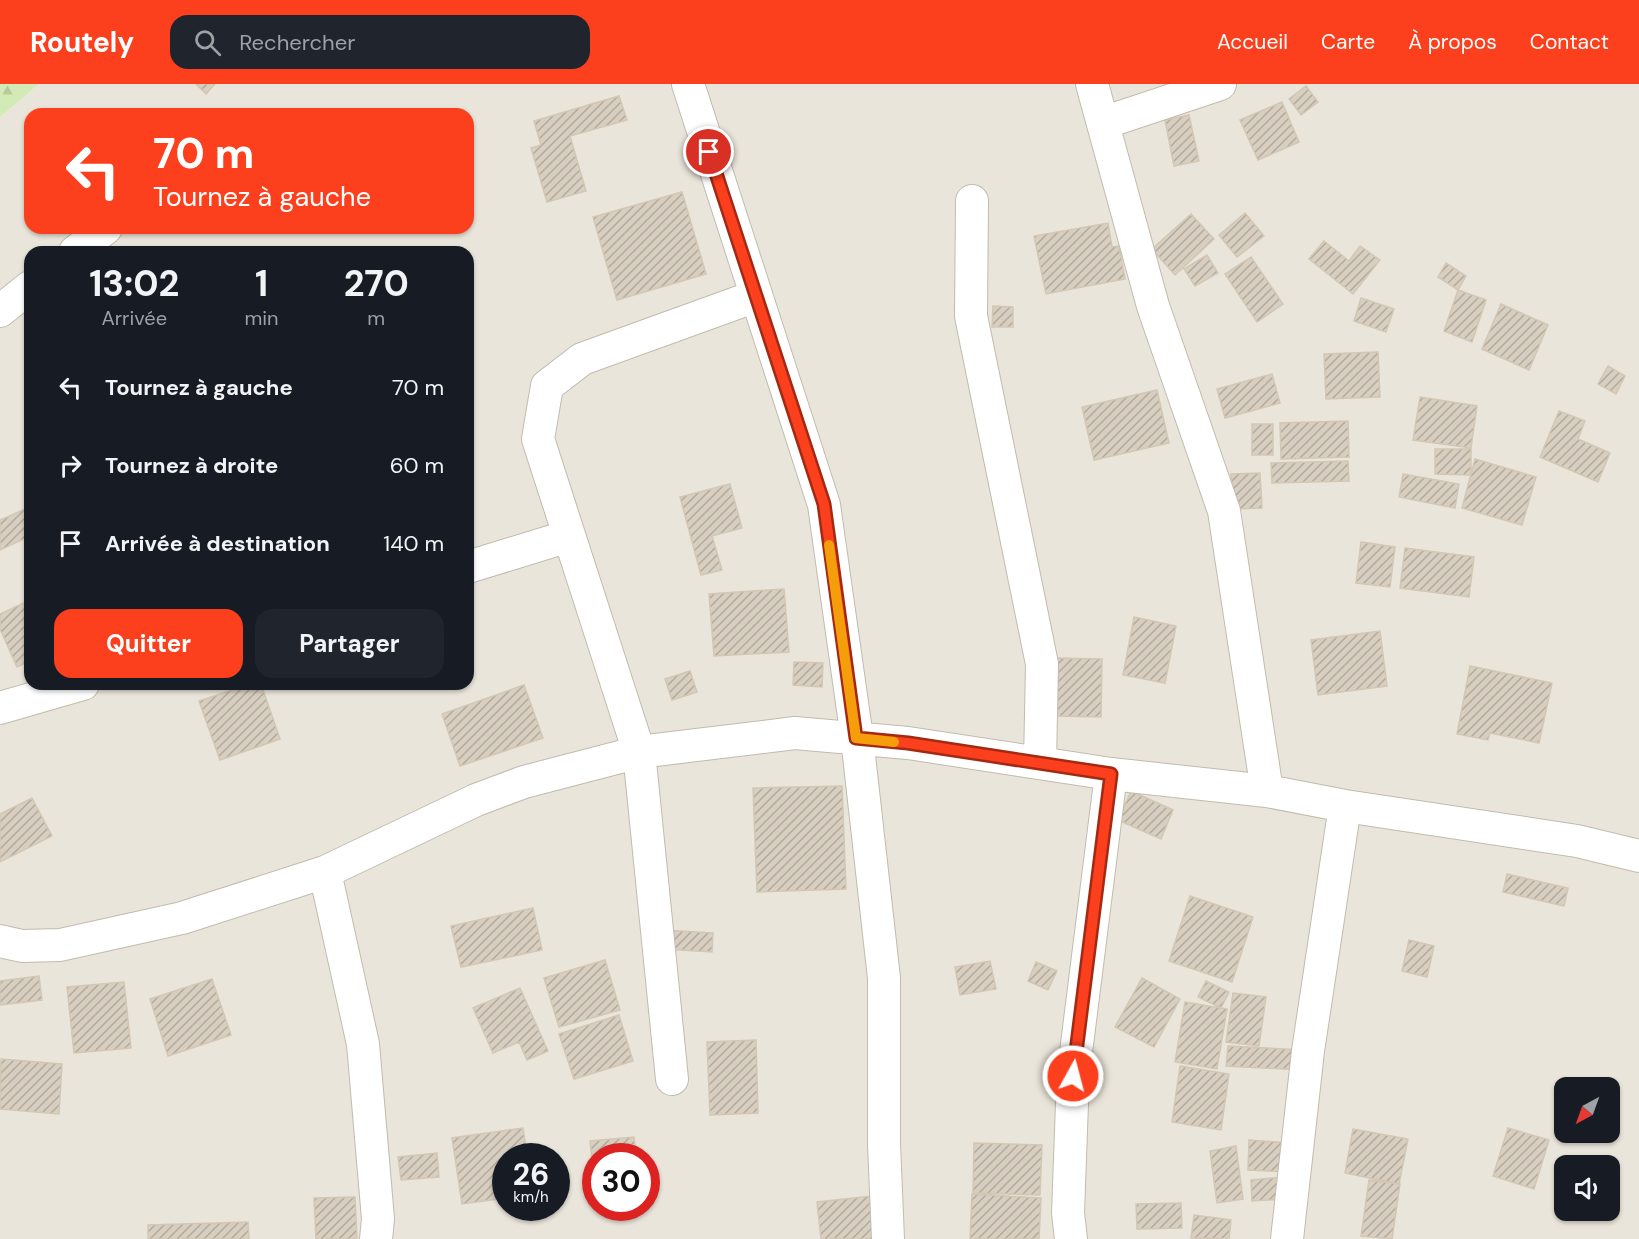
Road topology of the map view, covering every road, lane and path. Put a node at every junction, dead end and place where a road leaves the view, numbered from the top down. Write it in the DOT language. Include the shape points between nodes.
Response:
graph roads {
  1 [pos="688,84"];
  2 [pos="1092,84"];
  3 [pos="1220,84"];
  4 [pos="1103,123"];
  5 [pos="972,201"];
  6 [pos="98,234"];
  7 [pos="83,246"];
  8 [pos="24,292"];
  9 [pos="756,296"];
  10 [pos="0,311"];
  11 [pos="569,536"];
  12 [pos="474,565"];
  13 [pos="62,690"];
  14 [pos="0,708"];
  15 [pos="856,738"];
  16 [pos="639,752"];
  17 [pos="1040,763"];
  18 [pos="1111,774"];
  19 [pos="1267,791"];
  20 [pos="1345,806"];
  21 [pos="1639,856"];
  22 [pos="325,872"];
  23 [pos="0,941"];
  24 [pos="672,1079"];
  25 [pos="376,1239"];
  26 [pos="888,1239"];
  27 [pos="1071,1239"];
  28 [pos="1287,1239"];
  1 -- 9 [label="street"];
  2 -- 4 [label="street"];
  3 -- 4 [label="street"];
  4 -- 19 [label="street" via="1153,306 1224,511"];
  5 -- 17 [label="street" via="971,316 1042,664"];
  6 -- 7 [label="street"];
  8 -- 10 [label="street"];
  9 -- 11 [label="street" via="582,358 547,386 538,439"];
  9 -- 15 [label="street" via="824,504"];
  11 -- 12 [label="street"];
  11 -- 16 [label="street"];
  13 -- 14 [label="street"];
  15 -- 16 [label="street" via="795,733"];
  15 -- 17 [label="street"];
  15 -- 26 [label="street" via="884,978"];
  16 -- 22 [label="street" via="524,782 476,800"];
  16 -- 24 [label="street"];
  17 -- 18 [label="street"];
  18 -- 19 [label="street"];
  18 -- 27 [label="street" via="1073,1076 1068,1213"];
  19 -- 20 [label="street"];
  20 -- 21 [label="street" via="1577,841"];
  20 -- 28 [label="street" via="1308,1051"];
  22 -- 23 [label="street" via="182,918 60,945 21,946"];
  22 -- 25 [label="street" via="363,1044 378,1219"];
}
